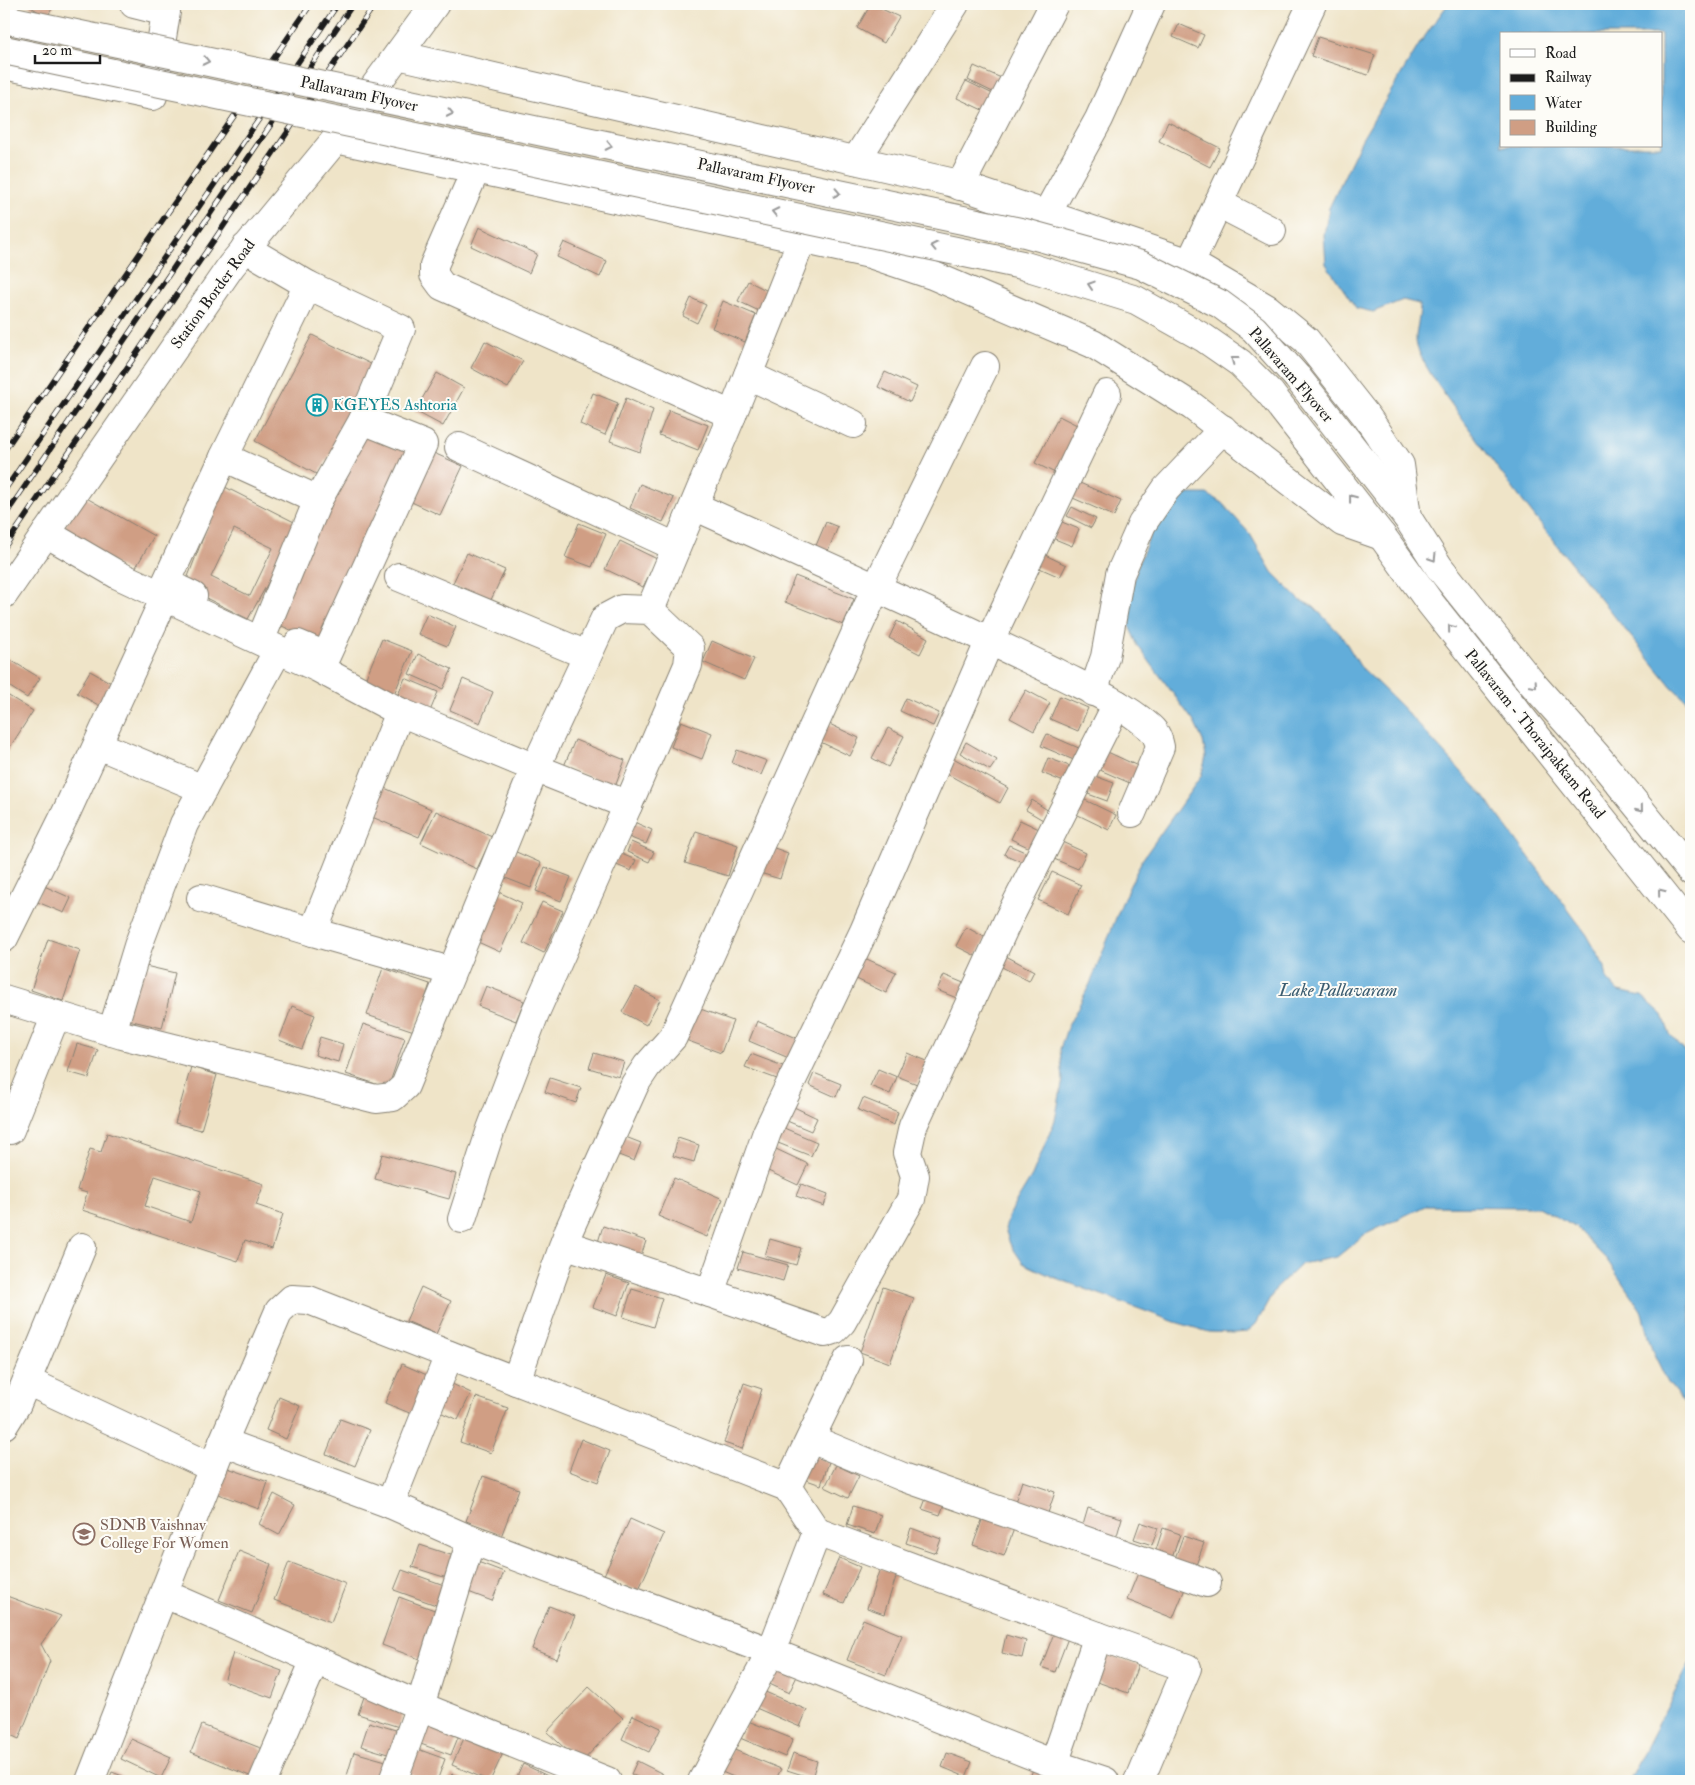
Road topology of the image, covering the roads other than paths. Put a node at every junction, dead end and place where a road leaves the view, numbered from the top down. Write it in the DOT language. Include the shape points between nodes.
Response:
graph roads {
  1 [pos="134,4"];
  2 [pos="434,4"];
  3 [pos="955,4"];
  4 [pos="1054,4"];
  5 [pos="1151,4"];
  6 [pos="1312,4"];
  7 [pos="4,19"];
  8 [pos="4,50"];
  9 [pos="398,55"];
  10 [pos="4,65"];
  11 [pos="336,139"];
  12 [pos="856,160"];
  13 [pos="476,169"];
  14 [pos="960,186"];
  15 [pos="1218,203"];
  16 [pos="1046,215"];
  17 [pos="1272,231"];
  18 [pos="802,239"];
  19 [pos="245,248"];
  20 [pos="1190,263"];
  21 [pos="308,285"];
  22 [pos="985,366"];
  23 [pos="748,375"];
  24 [pos="1107,394"];
  25 [pos="732,414"];
  26 [pos="362,420"];
  27 [pos="853,424"];
  28 [pos="1223,428"];
  29 [pos="459,447"];
  30 [pos="224,457"];
  31 [pos="318,500"];
  32 [pos="694,506"];
  33 [pos="1407,517"];
  34 [pos="46,533"];
  35 [pos="1382,536"];
  36 [pos="676,547"];
  37 [pos="399,577"];
  38 [pos="876,588"];
  39 [pos="4,594"];
  40 [pos="165,597"];
  41 [pos="650,610"];
  42 [pos="272,639"];
  43 [pos="990,640"];
  44 [pos="587,655"];
  45 [pos="1093,692"];
  46 [pos="1117,704"];
  47 [pos="400,712"];
  48 [pos="98,745"];
  49 [pos="535,768"];
  50 [pos="203,788"];
  51 [pos="628,805"];
  52 [pos="1132,813"];
  53 [pos="1691,872"];
  54 [pos="202,898"];
  55 [pos="1691,930"];
  56 [pos="313,932"];
  57 [pos="4,938"];
  58 [pos="450,971"];
  59 [pos="4,999"];
  60 [pos="56,1015"];
  61 [pos="112,1032"];
  62 [pos="10,1130"];
  63 [pos="462,1219"];
  64 [pos="564,1244"];
  65 [pos="82,1247"];
  66 [pos="710,1293"];
  67 [pos="449,1355"];
  68 [pos="848,1360"];
  69 [pos="516,1381"];
  70 [pos="27,1382"];
  71 [pos="4,1425"];
  72 [pos="811,1439"];
  73 [pos="223,1442"];
  74 [pos="213,1468"];
  75 [pos="786,1487"];
  76 [pos="390,1504"];
  77 [pos="817,1532"];
  78 [pos="471,1540"];
  79 [pos="1207,1583"];
  80 [pos="165,1594"];
  81 [pos="1098,1636"];
  82 [pos="771,1652"];
  83 [pos="315,1660"];
  84 [pos="420,1706"];
  85 [pos="1054,1764"];
  86 [pos="90,1781"];
  87 [pos="263,1781"];
  88 [pos="393,1781"];
  89 [pos="607,1781"];
  90 [pos="702,1781"];
  91 [pos="1105,1781"];
  92 [pos="1138,1781"];
  1 -- 10 [label="street" via="166,12 153,96"];
  2 -- 9 [label="street, Station Border Road"];
  3 -- 12 [label="street"];
  4 -- 14 [label="street"];
  5 -- 16 [label="street" via="1098,119"];
  6 -- 15 [label="street"];
  7 -- 33 [label="street, Pallavaram Flyover, one-way, bridge" via="1052,240 1141,265 1220,304 1254,329 1297,377"];
  35 -- 8 [label="street, Pallavaram Flyover, one-way, bridge" via="1270,393 1240,363 1204,338 1136,300 1022,265"];
  9 -- 11 [label="street, Station Border Road"];
  9 -- 12 [label="street"];
  11 -- 13 [label="street"];
  11 -- 19 [label="street, Station Border Road"];
  12 -- 14 [label="street"];
  13 -- 18 [label="street"];
  13 -- 25 [label="street" via="434,265 434,275 442,286"];
  14 -- 16 [label="street"];
  15 -- 17 [label="street"];
  15 -- 20 [label="street"];
  16 -- 20 [label="street"];
  18 -- 23 [label="street"];
  18 -- 28 [label="street" via="870,254 932,275 1093,344"];
  19 -- 21 [label="street"];
  19 -- 34 [label="street, Station Border Road"];
  20 -- 33 [label="street" via="1268,309 1306,340 1400,465"];
  21 -- 26 [label="street" via="401,329"];
  21 -- 30 [label="street"];
  22 -- 38 [label="street"];
  23 -- 25 [label="street"];
  23 -- 27 [label="street"];
  24 -- 43 [label="street"];
  25 -- 32 [label="street"];
  26 -- 31 [label="street"];
  26 -- 42 [label="street" via="423,444 326,656"];
  28 -- 35 [label="street" via="1342,522"];
  28 -- 45 [label="street" via="1166,489 1142,524 1120,574 1104,657"];
  29 -- 36 [label="street"];
  30 -- 31 [label="street"];
  30 -- 42 [label="street" via="166,584"];
  31 -- 42 [label="street"];
  32 -- 36 [label="street"];
  32 -- 38 [label="street"];
  33 -- 53 [label="street, Pallavaram - Thoraipakkam Road, one-way" via="1439,567"];
  34 -- 39 [label="street, Station Border Road"];
  34 -- 40 [label="street"];
  55 -- 35 [label="street, Pallavaram - Thoraipakkam Road, one-way" via="1431,604"];
  36 -- 41 [label="street"];
  37 -- 44 [label="street"];
  38 -- 43 [label="street"];
  38 -- 64 [label="street" via="673,1037 635,1084"];
  40 -- 42 [label="street"];
  40 -- 48 [label="street"];
  41 -- 44 [label="street" via="622,609 605,618"];
  41 -- 51 [label="street" via="690,648 688,665"];
  42 -- 47 [label="street"];
  42 -- 50 [label="street"];
  43 -- 45 [label="street"];
  43 -- 66 [label="street" via="864,931 766,1132"];
  44 -- 49 [label="street"];
  45 -- 46 [label="street"];
  46 -- 52 [label="street" via="1148,725 1157,736 1160,747"];
  46 -- 66 [label="street" via="1007,922 913,1126 907,1153 915,1176 911,1199 842,1322 825,1333"];
  47 -- 49 [label="street"];
  47 -- 56 [label="street"];
  48 -- 50 [label="street"];
  48 -- 57 [label="street"];
  49 -- 51 [label="street"];
  49 -- 58 [label="street"];
  50 -- 61 [label="street" via="184,824 138,946"];
  51 -- 63 [label="street" via="535,1013 491,1129"];
  54 -- 56 [label="street"];
  56 -- 58 [label="street"];
  58 -- 61 [label="street" via="405,1086 393,1097 376,1099"];
  59 -- 60 [label="street"];
  60 -- 61 [label="street"];
  60 -- 62 [label="street"];
  64 -- 66 [label="street"];
  64 -- 69 [label="street"];
  65 -- 70 [label="street"];
  67 -- 69 [label="street"];
  67 -- 73 [label="street" via="309,1300 292,1299 279,1311"];
  67 -- 76 [label="street"];
  68 -- 72 [label="street"];
  69 -- 75 [label="street"];
  70 -- 71 [label="street"];
  70 -- 74 [label="street"];
  72 -- 75 [label="street"];
  72 -- 79 [label="street" via="903,1477"];
  73 -- 74 [label="street"];
  73 -- 76 [label="street"];
  74 -- 80 [label="street"];
  75 -- 77 [label="street"];
  76 -- 78 [label="street"];
  77 -- 81 [label="street"];
  77 -- 82 [label="street"];
  78 -- 82 [label="street"];
  78 -- 84 [label="street"];
  80 -- 83 [label="street"];
  80 -- 86 [label="street"];
  81 -- 85 [label="street"];
  81 -- 92 [label="street" via="1187,1668"];
  82 -- 85 [label="street"];
  82 -- 90 [label="street"];
  83 -- 84 [label="street"];
  83 -- 87 [label="street"];
  84 -- 88 [label="street"];
  84 -- 89 [label="street"];
  85 -- 91 [label="street"];
}
